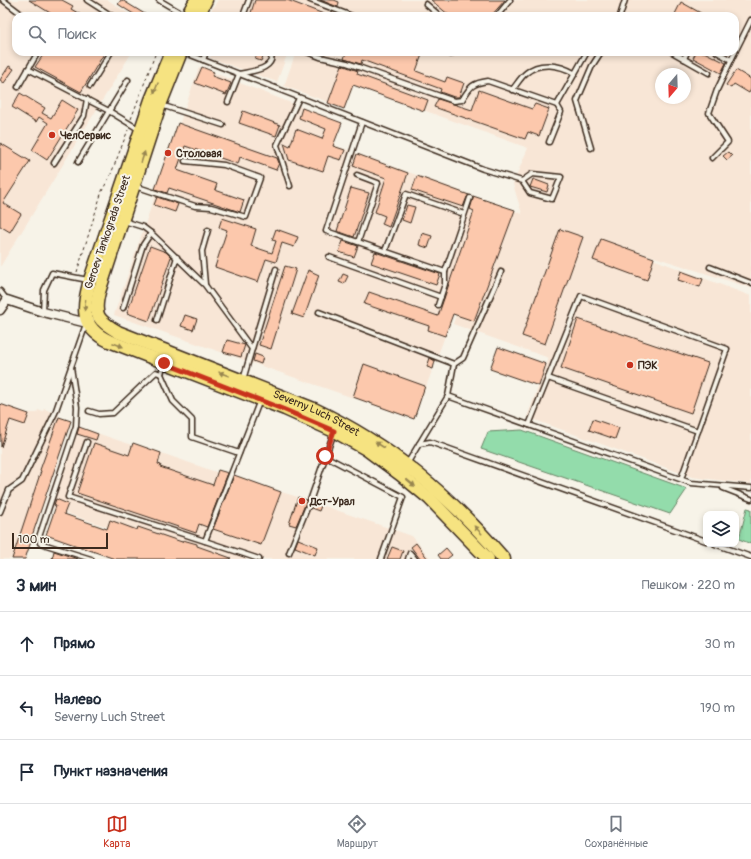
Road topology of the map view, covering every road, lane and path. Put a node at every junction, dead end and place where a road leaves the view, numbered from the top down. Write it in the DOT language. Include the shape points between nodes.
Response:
graph roads {
  1 [pos="3,0"];
  2 [pos="87,0"];
  3 [pos="159,0"];
  4 [pos="196,0"];
  5 [pos="206,0"];
  6 [pos="249,0"];
  7 [pos="310,0"];
  8 [pos="510,0"];
  9 [pos="625,0"];
  10 [pos="426,4"];
  11 [pos="19,12"];
  12 [pos="106,12"];
  13 [pos="180,12"];
  14 [pos="189,12"];
  15 [pos="200,12"];
  16 [pos="244,12"];
  17 [pos="342,12"];
  18 [pos="433,12"];
  19 [pos="500,12"];
  20 [pos="621,12"];
  21 [pos="751,20"];
  22 [pos="739,44"];
  23 [pos="36,56"];
  24 [pos="109,56"];
  25 [pos="155,56"];
  26 [pos="172,56"];
  27 [pos="173,56"];
  28 [pos="188,56"];
  29 [pos="204,56"];
  30 [pos="273,56"];
  31 [pos="317,56"];
  32 [pos="585,56"];
  33 [pos="598,56"];
  34 [pos="679,56"];
  35 [pos="685,56"];
  36 [pos="724,56"];
  37 [pos="733,56"];
  38 [pos="684,59"];
  39 [pos="203,60"];
  40 [pos="731,60"];
  41 [pos="28,69"];
  42 [pos="574,73"];
  43 [pos="709,73"];
  44 [pos="239,74"];
  45 [pos="128,80"];
  46 [pos="90,86"];
  47 [pos="18,87"];
  48 [pos="512,90"];
  49 [pos="299,98"];
  50 [pos="87,99"];
  51 [pos="228,102"];
  52 [pos="160,105"];
  53 [pos="557,105"];
  54 [pos="109,111"];
  55 [pos="362,122"];
  56 [pos="130,124"];
  57 [pos="223,125"];
  58 [pos="141,131"];
  59 [pos="549,142"];
  60 [pos="591,148"];
  61 [pos="712,158"];
  62 [pos="185,161"];
  63 [pos="78,162"];
  64 [pos="54,163"];
  65 [pos="357,175"];
  66 [pos="522,181"];
  67 [pos="134,185"];
  68 [pos="290,186"];
  69 [pos="470,198"];
  70 [pos="464,214"];
  71 [pos="122,220"];
  72 [pos="208,230"];
  73 [pos="151,233"];
  74 [pos="358,242"];
  75 [pos="385,251"];
  76 [pos="177,257"];
  77 [pos="329,257"];
  78 [pos="710,267"];
  79 [pos="276,269"];
  80 [pos="444,272"];
  81 [pos="501,272"];
  82 [pos="76,277"];
  83 [pos="90,280"];
  84 [pos="751,284"];
  85 [pos="205,285"];
  86 [pos="0,291"];
  87 [pos="441,297"];
  88 [pos="3,299"];
  89 [pos="438,305"];
  90 [pos="123,308"];
  91 [pos="0,310"];
  92 [pos="43,312"];
  93 [pos="320,312"];
  94 [pos="98,315"];
  95 [pos="157,320"];
  96 [pos="87,323"];
  97 [pos="252,349"];
  98 [pos="454,364"];
  99 [pos="71,368"];
  100 [pos="163,368"];
  101 [pos="548,378"];
  102 [pos="243,381"];
  103 [pos="448,396"];
  104 [pos="260,400"];
  105 [pos="89,411"];
  106 [pos="529,424"];
  107 [pos="334,431"];
  108 [pos="698,431"];
  109 [pos="87,442"];
  110 [pos="419,444"];
  111 [pos="239,453"];
  112 [pos="325,456"];
  113 [pos="406,464"];
  114 [pos="681,479"];
  115 [pos="720,486"];
  116 [pos="751,488"];
  117 [pos="751,498"];
  118 [pos="0,512"];
  119 [pos="703,540"];
  120 [pos="205,542"];
  121 [pos="723,547"];
  122 [pos="289,552"];
  123 [pos="751,557"];
  124 [pos="91,559"];
  125 [pos="259,559"];
  126 [pos="380,559"];
  127 [pos="408,559"];
  128 [pos="415,559"];
  129 [pos="488,559"];
  130 [pos="504,559"];
  1 -- 11 [label="lane"];
  2 -- 12 [label="lane"];
  3 -- 13 [label="lane"];
  4 -- 14 [label="main road"];
  5 -- 15 [label="main road"];
  6 -- 16 [label="lane"];
  7 -- 17 [label="lane"];
  8 -- 19 [label="lane"];
  9 -- 20 [label="lane"];
  10 -- 18 [label="lane"];
  21 -- 22 [label="lane"];
  23 -- 41 [label="lane"];
  24 -- 46 [label="lane"];
  25 -- 56 [label="path"];
  26 -- 58 [label="main road, Geroev Tankograda Street, one-way" via="151,100"];
  27 -- 52 [label="main road, Geroev Tankograda Street"];
  28 -- 39 [label="lane"];
  29 -- 39 [label="lane"];
  30 -- 44 [label="lane" via="270,64 263,68"];
  31 -- 48 [label="lane" via="347,63 454,101 462,100 477,82 488,80"];
  32 -- 42 [label="lane"];
  33 -- 60 [label="lane" via="577,101"];
  34 -- 38 [label="lane"];
  35 -- 38 [label="lane"];
  36 -- 40 [label="lane"];
  37 -- 40 [label="lane"];
  38 -- 43 [label="lane"];
  39 -- 44 [label="lane"];
  40 -- 61 [label="lane" via="709,113 728,142"];
  41 -- 47 [label="lane"];
  41 -- 50 [label="lane"];
  42 -- 48 [label="lane" via="550,65 537,67 526,72"];
  42 -- 53 [label="lane"];
  44 -- 49 [label="lane"];
  44 -- 51 [label="lane"];
  45 -- 54 [label="lane"];
  48 -- 53 [label="lane"];
  49 -- 55 [label="lane"];
  49 -- 68 [label="lane" via="277,145"];
  50 -- 54 [label="lane"];
  50 -- 64 [label="lane" via="84,116"];
  52 -- 57 [label="lane"];
  67 -- 52 [label="main road, Geroev Tankograda Street, one-way"];
  53 -- 59 [label="lane" via="561,112"];
  54 -- 56 [label="lane"];
  54 -- 63 [label="lane"];
  55 -- 66 [label="lane" via="483,169"];
  55 -- 74 [label="lane" via="326,231"];
  56 -- 58 [label="lane"];
  56 -- 82 [label="path" via="102,191"];
  58 -- 83 [label="main road, Geroev Tankograda Street"];
  62 -- 67 [label="lane" via="224,164 260,178 246,217 211,206 195,206"];
  65 -- 74 [label="lane" via="378,183"];
  66 -- 66 [label="lane" via="532,174 561,177 552,199 530,193"];
  67 -- 71 [label="main road, Geroev Tankograda Street"];
  69 -- 70 [label="lane"];
  70 -- 75 [label="lane" via="406,194"];
  70 -- 80 [label="lane"];
  71 -- 73 [label="lane" via="143,227"];
  71 -- 94 [label="main road, Geroev Tankograda Street" via="96,303"];
  72 -- 85 [label="lane" via="202,251"];
  73 -- 76 [label="lane"];
  73 -- 90 [label="lane" via="143,245"];
  74 -- 75 [label="lane"];
  75 -- 80 [label="lane"];
  76 -- 85 [label="lane"];
  76 -- 95 [label="lane"];
  77 -- 87 [label="lane"];
  78 -- 84 [label="lane"];
  79 -- 97 [label="lane"];
  80 -- 87 [label="lane" via="445,284"];
  81 -- 98 [label="lane" via="463,358"];
  82 -- 83 [label="lane"];
  82 -- 92 [label="lane" via="52,273 44,290"];
  83 -- 96 [label="main road, Geroev Tankograda Street, one-way" via="84,312"];
  85 -- 97 [label="lane"];
  86 -- 88 [label="lane"];
  87 -- 89 [label="lane"];
  88 -- 91 [label="street"];
  88 -- 92 [label="street"];
  92 -- 96 [label="street"];
  93 -- 98 [label="lane"];
  94 -- 96 [label="street"];
  102 -- 94 [label="main road, Severny Luch Street, one-way" via="118,332 104,324"];
  96 -- 99 [label="lane"];
  96 -- 100 [label="main road, Severny Luch Street, one-way" via="99,337"];
  97 -- 102 [label="lane"];
  98 -- 103 [label="lane"];
  99 -- 118 [label="lane" via="55,413 22,481 9,490"];
  99 -- 124 [label="lane" via="78,407 76,426 39,537 40,543"];
  100 -- 104 [label="main road, Severny Luch Street"];
  100 -- 105 [label="lane" via="113,413 99,414"];
  100 -- 111 [label="lane" via="172,401 192,420 192,436"];
  101 -- 106 [label="lane"];
  101 -- 108 [label="lane"];
  101 -- 108 [label="lane" via="581,296 727,349"];
  113 -- 102 [label="main road, Severny Luch Street, one-way" via="342,422"];
  103 -- 106 [label="lane"];
  103 -- 110 [label="lane"];
  104 -- 107 [label="main road, Severny Luch Street"];
  104 -- 111 [label="lane"];
  106 -- 114 [label="lane"];
  107 -- 112 [label="lane"];
  107 -- 129 [label="main road, Severny Luch Street, one-way" via="366,449 430,499"];
  108 -- 114 [label="lane"];
  109 -- 120 [label="lane" via="68,497"];
  110 -- 113 [label="lane"];
  110 -- 119 [label="lane" via="430,442"];
  111 -- 120 [label="lane"];
  112 -- 122 [label="lane"];
  112 -- 126 [label="lane" via="403,497"];
  130 -- 113 [label="main road, Severny Luch Street, one-way" via="442,494"];
  114 -- 115 [label="lane" via="691,483"];
  115 -- 116 [label="lane"];
  115 -- 117 [label="lane"];
  120 -- 125 [label="lane"];
  121 -- 123 [label="lane"];
  127 -- 128 [label="lane" via="410,553"];
}
